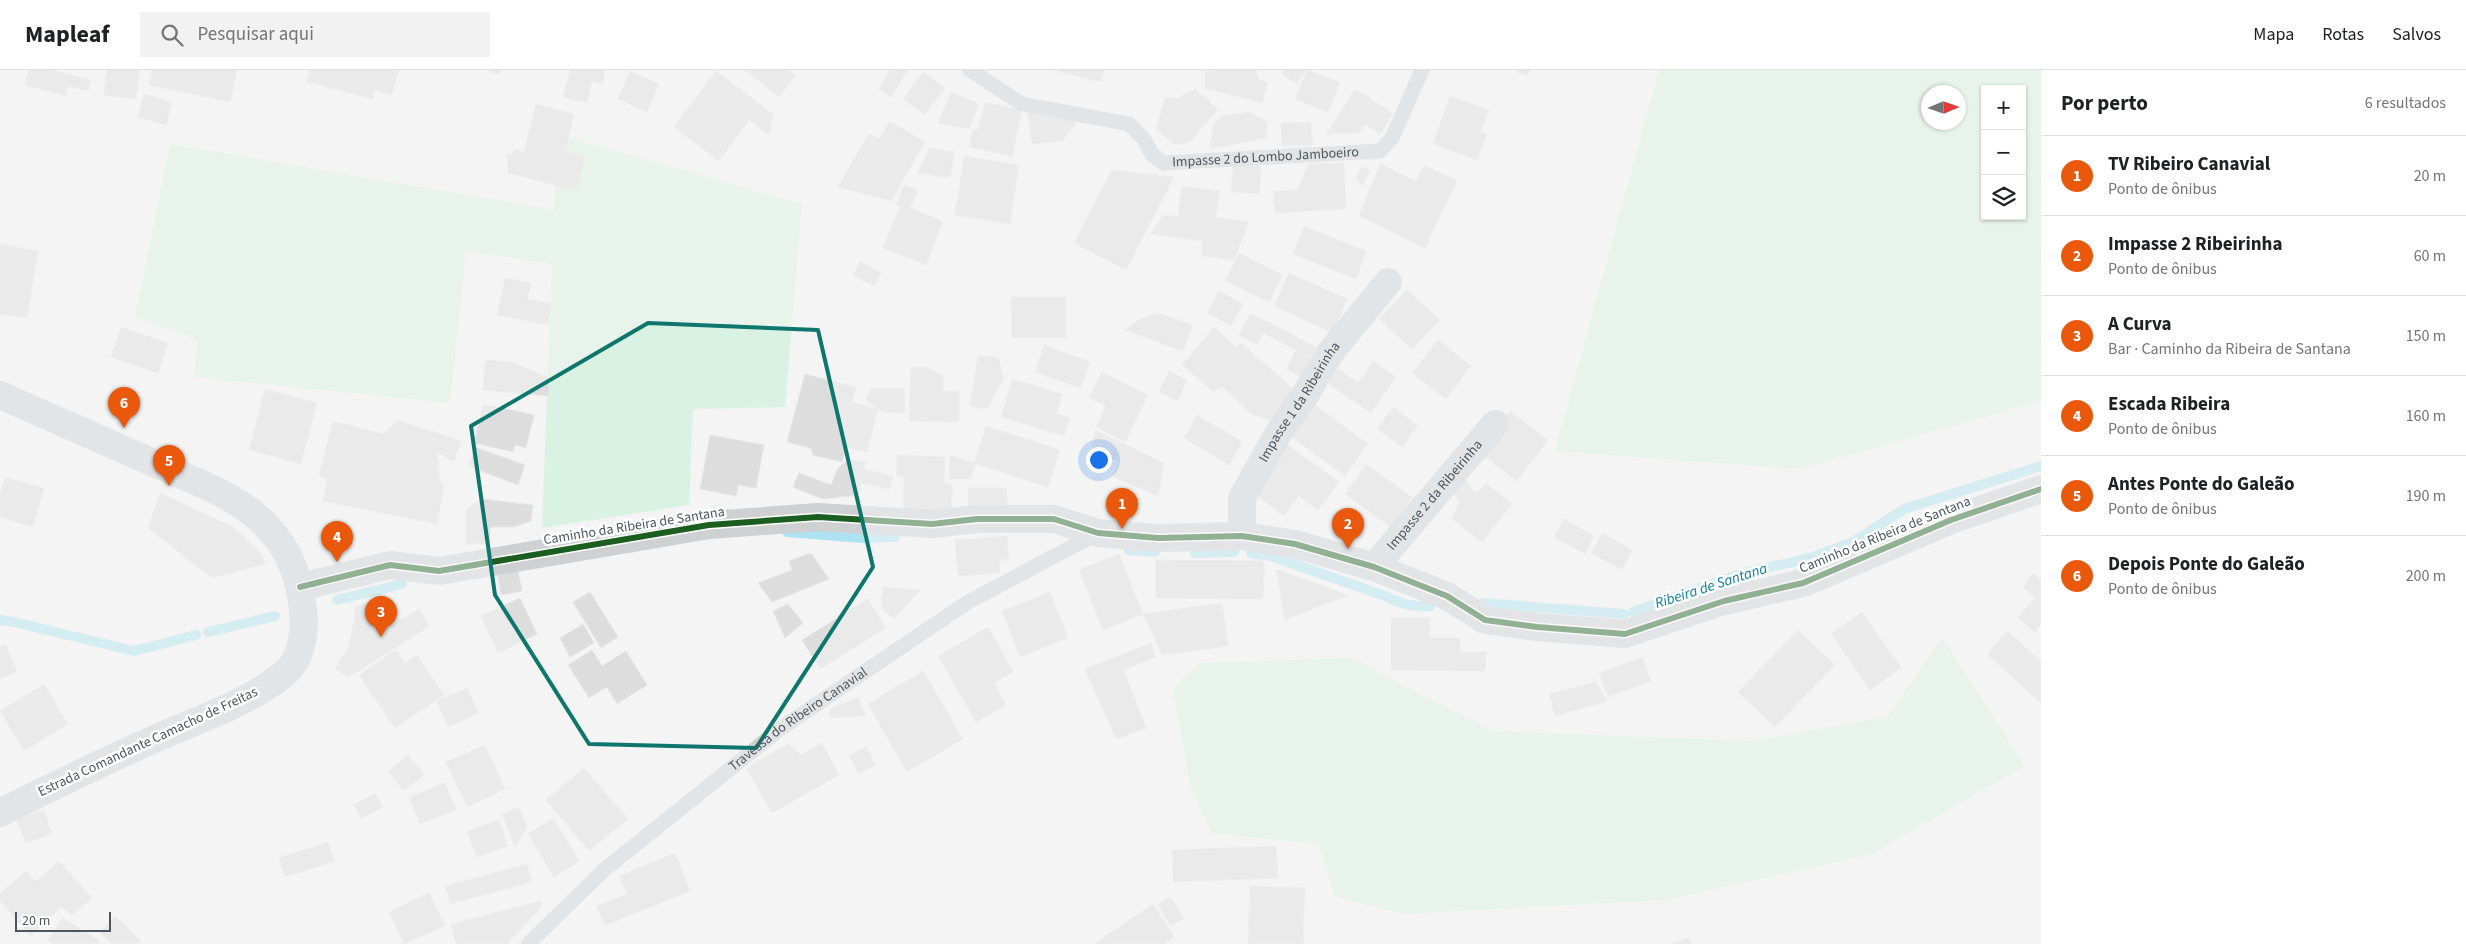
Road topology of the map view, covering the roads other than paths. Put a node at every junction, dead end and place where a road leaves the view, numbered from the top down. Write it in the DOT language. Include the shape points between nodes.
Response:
graph roads {
  1 [pos="970,70"];
  2 [pos="1422,70"];
  3 [pos="1388,282"];
  4 [pos="0,395"];
  5 [pos="1495,424"];
  6 [pos="2041,489"];
  7 [pos="1098,533"];
  8 [pos="1242,536"];
  9 [pos="1374,567"];
  10 [pos="300,587"];
  11 [pos="0,813"];
  12 [pos="528,944"];
  1 -- 2 [label="lane, Impasse 2 do Lombo Jamboeiro" via="1022,104 1129,124 1163,163 1380,151 1392,138"];
  3 -- 8 [label="street, Impasse 1 da Ribeirinha" via="1330,353 1278,434 1242,498"];
  4 -- 10 [label="main road, Estrada Comandante Camacho de Freitas" via="244,507 276,536 288,554"];
  5 -- 9 [label="street, Impasse 2 da Ribeirinha"];
  6 -- 9 [label="street, Caminho da Ribeira de Santana" via="1952,520 1803,583 1724,601 1625,634 1485,620 1446,596"];
  7 -- 8 [label="street, Caminho da Ribeira de Santana" via="1158,538"];
  7 -- 10 [label="street, Caminho da Ribeira de Santana" via="1054,519 977,518 932,524 818,517 709,525 439,570 390,565"];
  7 -- 12 [label="lane, Travessa do Ribeiro Canavial" via="968,602 780,729 604,870"];
  8 -- 9 [label="street, Caminho da Ribeira de Santana" via="1295,544"];
  10 -- 11 [label="main road, Estrada Comandante Camacho de Freitas" via="304,625 302,644 285,673 251,695 91,767"];
}
